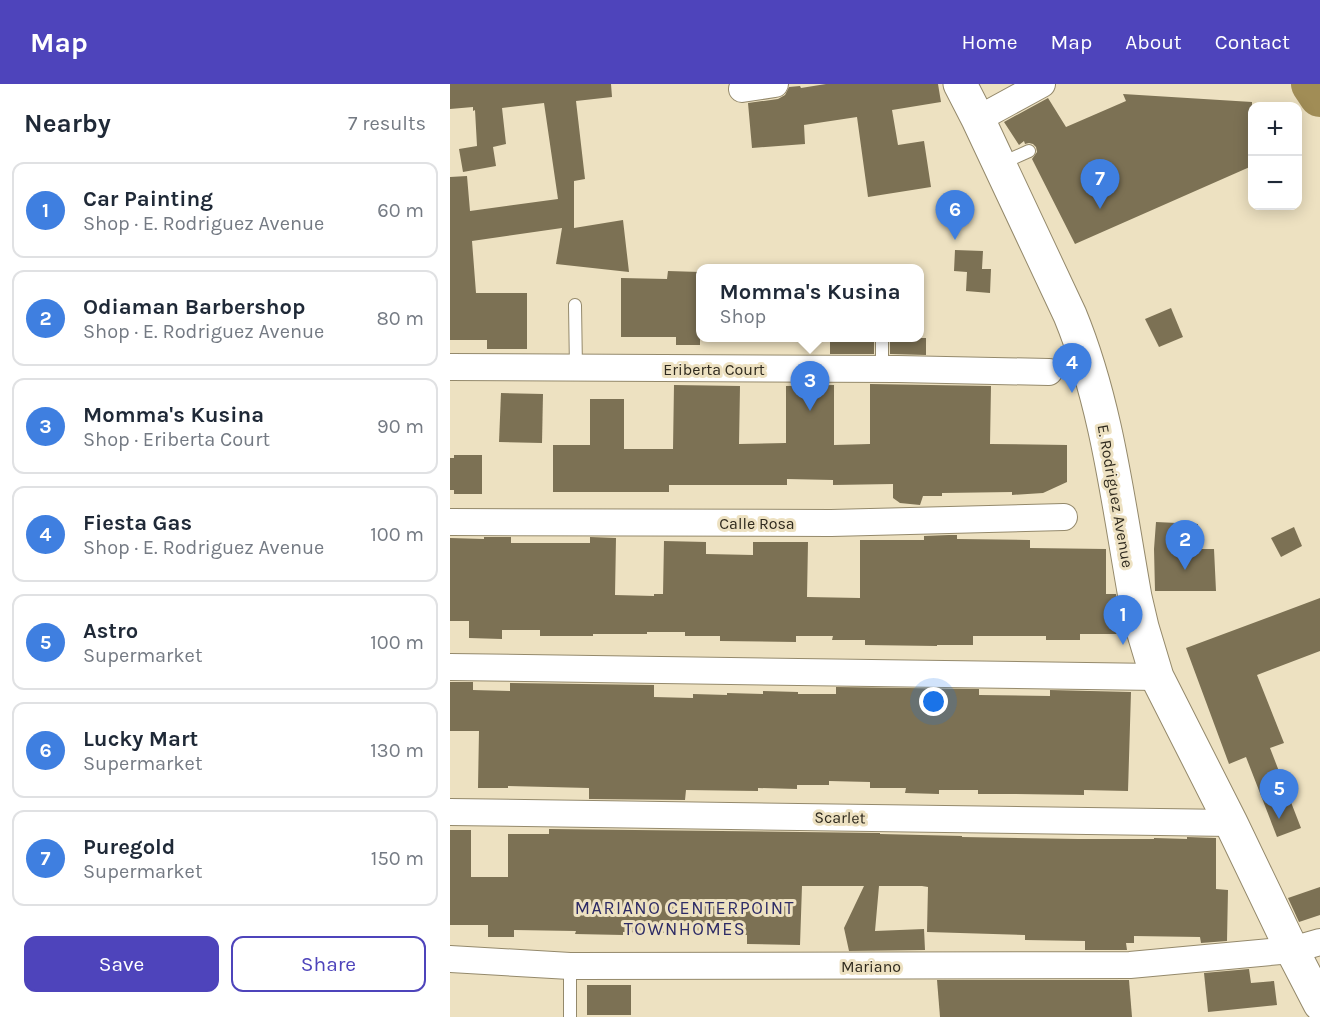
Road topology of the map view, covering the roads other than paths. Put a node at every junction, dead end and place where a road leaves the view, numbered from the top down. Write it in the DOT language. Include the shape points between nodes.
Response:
graph roads {
  1 [pos="775,84"];
  2 [pos="960,84"];
  3 [pos="1042,84"];
  4 [pos="742,89"];
  5 [pos="978,119"];
  6 [pos="1030,154"];
  7 [pos="999,167"];
  8 [pos="575,306"];
  9 [pos="882,342"];
  10 [pos="450,367"];
  11 [pos="576,369"];
  12 [pos="882,369"];
  13 [pos="1049,372"];
  14 [pos="1064,517"];
  15 [pos="450,522"];
  16 [pos="450,667"];
  17 [pos="1157,677"];
  18 [pos="450,812"];
  19 [pos="1231,823"];
  20 [pos="1306,946"];
  21 [pos="450,959"];
  22 [pos="570,966"];
  23 [pos="1320,1004"];
  24 [pos="570,1017"];
  1 -- 4 [label="street"];
  2 -- 5 [label="main road, E. Rodriguez Avenue"];
  3 -- 5 [label="street"];
  5 -- 7 [label="main road, E. Rodriguez Avenue"];
  6 -- 7 [label="lane"];
  7 -- 17 [label="main road, E. Rodriguez Avenue" via="1070,315 1091,372 1135,597"];
  8 -- 11 [label="lane"];
  9 -- 12 [label="lane"];
  10 -- 11 [label="street, Eriberta Court"];
  11 -- 12 [label="street, Eriberta Court"];
  12 -- 13 [label="street, Eriberta Court"];
  14 -- 15 [label="street, Calle Rosa" via="831,523"];
  16 -- 17 [label="street"];
  17 -- 19 [label="main road, E. Rodriguez Avenue"];
  18 -- 19 [label="street, Scarlet"];
  19 -- 20 [label="main road, E. Rodriguez Avenue"];
  20 -- 22 [label="street, Mariano" via="1130,965"];
  20 -- 23 [label="main road, E. Rodriguez Avenue"];
  21 -- 22 [label="street, Mariano"];
  22 -- 24 [label="lane"];
}
